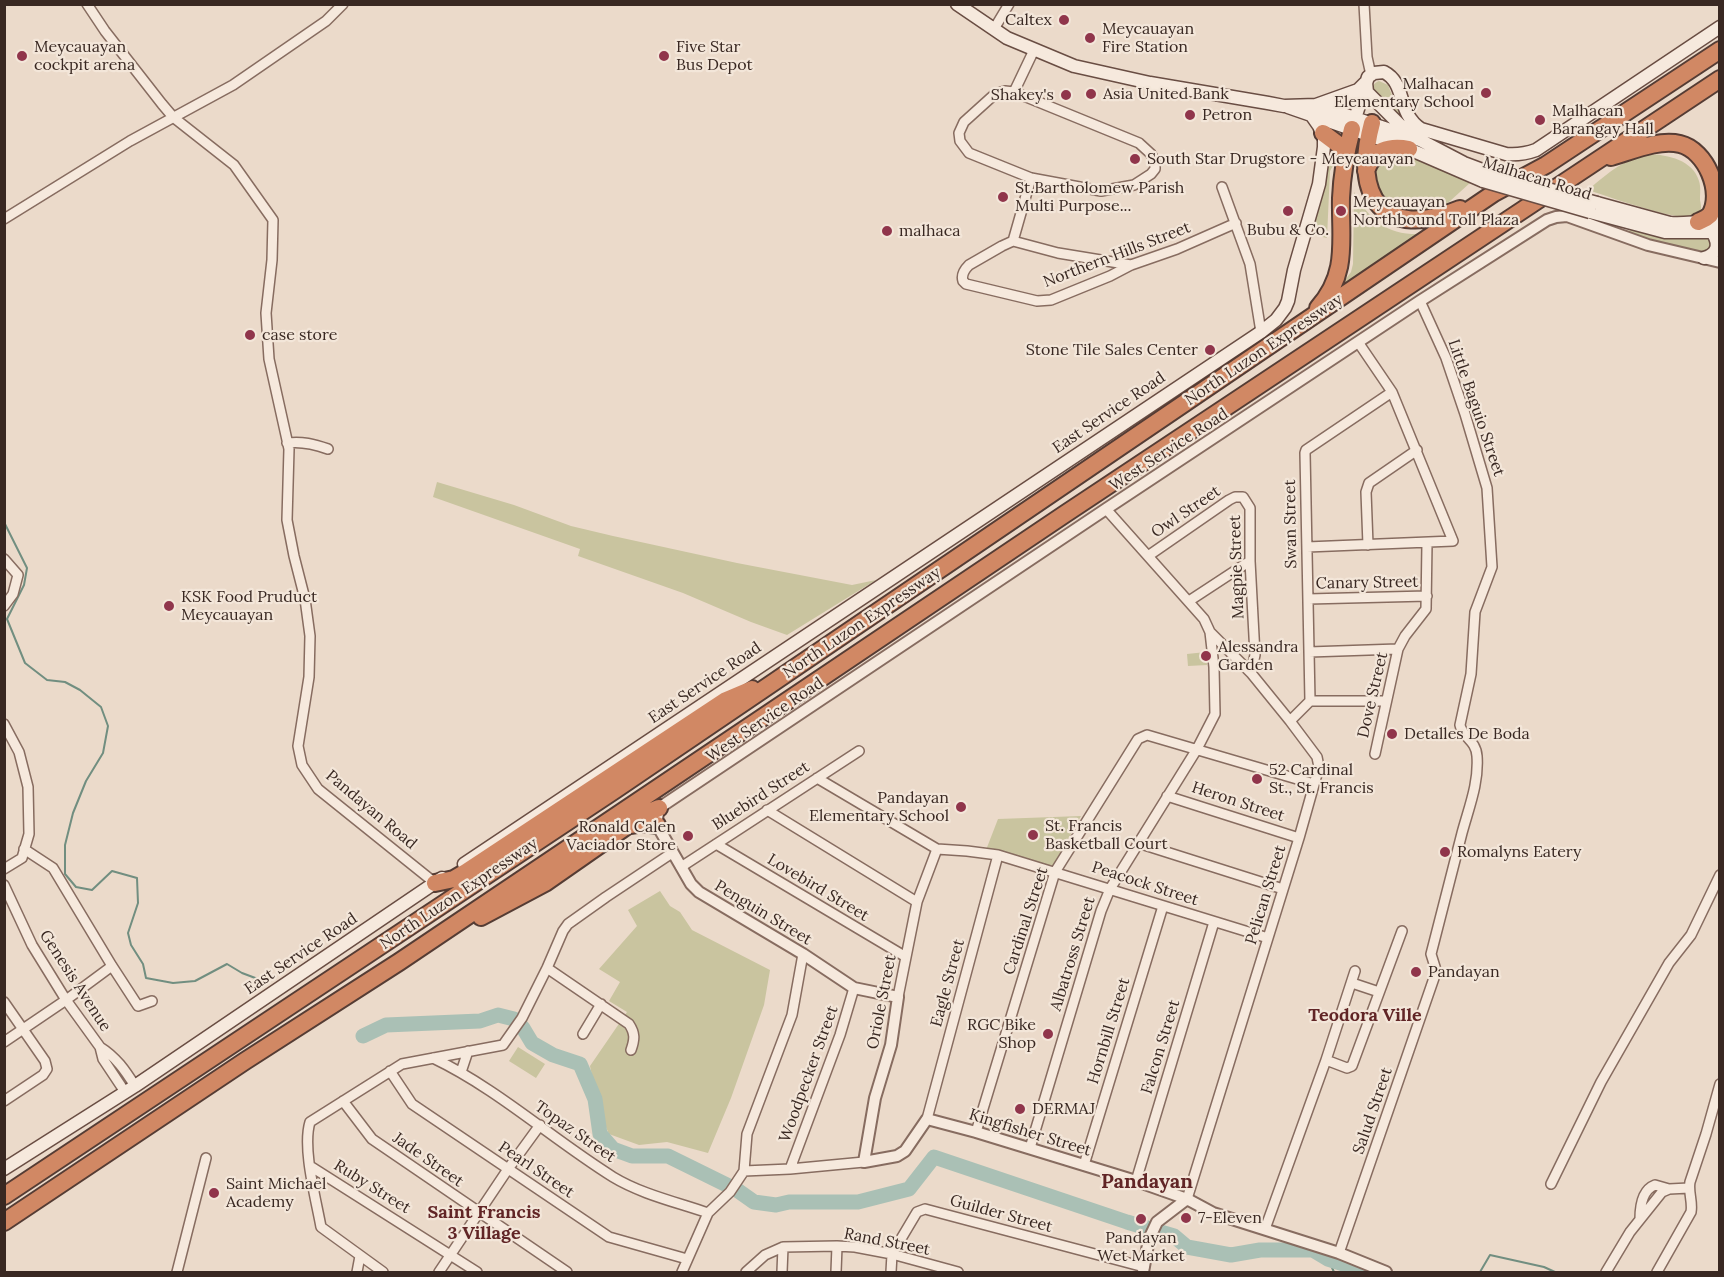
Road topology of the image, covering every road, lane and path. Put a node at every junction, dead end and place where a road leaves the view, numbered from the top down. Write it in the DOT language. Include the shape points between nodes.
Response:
graph roads {
  1 [pos="87,4"];
  2 [pos="343,4"];
  3 [pos="957,4"];
  4 [pos="1009,4"];
  5 [pos="1364,4"];
  6 [pos="1719,27"];
  7 [pos="994,29"];
  8 [pos="1035,50"];
  9 [pos="1719,50"];
  10 [pos="1369,78"];
  11 [pos="1719,79"];
  12 [pos="1014,92"];
  13 [pos="1314,111"];
  14 [pos="173,117"];
  15 [pos="1353,123"];
  16 [pos="1370,129"];
  17 [pos="1327,142"];
  18 [pos="1415,145"];
  19 [pos="1346,154"];
  20 [pos="1590,164"];
  21 [pos="1365,172"];
  22 [pos="1031,178"];
  23 [pos="1488,182"];
  24 [pos="1222,187"];
  25 [pos="1718,188"];
  26 [pos="1593,207"];
  27 [pos="4,219"];
  28 [pos="1698,222"];
  29 [pos="1236,223"];
  30 [pos="1717,230"];
  31 [pos="1013,241"];
  32 [pos="1704,258"];
  33 [pos="1719,262"];
  34 [pos="1131,265"];
  35 [pos="1420,301"];
  36 [pos="1306,321"];
  37 [pos="1261,332"];
  38 [pos="1358,342"];
  39 [pos="1392,392"];
  40 [pos="287,443"];
  41 [pos="328,449"];
  42 [pos="1417,450"];
  43 [pos="1243,497"];
  44 [pos="1106,509"];
  45 [pos="1427,543"];
  46 [pos="1368,545"];
  47 [pos="1307,547"];
  48 [pos="1148,556"];
  49 [pos="4,559"];
  50 [pos="1250,561"];
  51 [pos="1427,596"];
  52 [pos="1308,599"];
  53 [pos="1189,602"];
  54 [pos="4,606"];
  55 [pos="1210,632"];
  56 [pos="1398,649"];
  57 [pos="1309,652"];
  58 [pos="788,673"];
  59 [pos="1251,673"];
  60 [pos="1310,701"];
  61 [pos="1386,701"];
  62 [pos="1290,721"];
  63 [pos="4,724"];
  64 [pos="1197,749"];
  65 [pos="859,751"];
  66 [pos="1375,754"];
  67 [pos="817,778"];
  68 [pos="1314,784"];
  69 [pos="1167,796"];
  70 [pos="767,810"];
  71 [pos="658,817"];
  72 [pos="1299,838"];
  73 [pos="1137,843"];
  74 [pos="716,844"];
  75 [pos="24,849"];
  76 [pos="937,849"];
  77 [pos="672,853"];
  78 [pos="998,855"];
  79 [pos="681,867"];
  80 [pos="4,869"];
  81 [pos="1055,872"];
  82 [pos="1719,875"];
  83 [pos="435,883"];
  84 [pos="4,885"];
  85 [pos="1110,889"];
  86 [pos="1283,889"];
  87 [pos="917,902"];
  88 [pos="1163,906"];
  89 [pos="1214,922"];
  90 [pos="1402,931"];
  91 [pos="1268,938"];
  92 [pos="803,954"];
  93 [pos="906,957"];
  94 [pos="399,962"];
  95 [pos="112,966"];
  96 [pos="548,968"];
  97 [pos="1355,971"];
  98 [pos="1434,978"];
  99 [pos="1352,983"];
  100 [pos="854,988"];
  101 [pos="1379,992"];
  102 [pos="898,997"];
  103 [pos="66,1000"];
  104 [pos="152,1001"];
  105 [pos="4,1002"];
  106 [pos="601,1004"];
  107 [pos="24,1030"];
  108 [pos="583,1034"];
  109 [pos="4,1042"];
  110 [pos="631,1050"];
  111 [pos="468,1051"];
  112 [pos="433,1058"];
  113 [pos="1326,1060"];
  114 [pos="390,1071"];
  115 [pos="460,1072"];
  116 [pos="1719,1084"];
  117 [pos="130,1089"];
  118 [pos="4,1101"];
  119 [pos="342,1101"];
  120 [pos="927,1119"];
  121 [pos="540,1125"];
  122 [pos="976,1132"];
  123 [pos="1030,1148"];
  124 [pos="206,1158"];
  125 [pos="864,1162"];
  126 [pos="1084,1165"];
  127 [pos="310,1166"];
  128 [pos="4,1169"];
  129 [pos="508,1169"];
  130 [pos="790,1169"];
  131 [pos="744,1171"];
  132 [pos="1136,1181"];
  133 [pos="1551,1184"];
  134 [pos="1689,1188"];
  135 [pos="4,1196"];
  136 [pos="1187,1199"];
  137 [pos="479,1213"];
  138 [pos="708,1213"];
  139 [pos="4,1222"];
  140 [pos="1265,1229"];
  141 [pos="837,1246"];
  142 [pos="783,1247"];
  143 [pos="1339,1253"];
  144 [pos="892,1254"];
  145 [pos="451,1255"];
  146 [pos="360,1256"];
  147 [pos="687,1259"];
  148 [pos="1143,1270"];
  149 [pos="177,1272"];
  150 [pos="357,1272"];
  151 [pos="383,1272"];
  152 [pos="439,1272"];
  153 [pos="477,1272"];
  154 [pos="567,1272"];
  155 [pos="682,1272"];
  156 [pos="746,1272"];
  157 [pos="782,1272"];
  158 [pos="836,1272"];
  159 [pos="891,1272"];
  160 [pos="958,1272"];
  161 [pos="1386,1272"];
  162 [pos="1606,1272"];
  163 [pos="1657,1272"];
  1 -- 14 [label="street, Pandayan Road"];
  2 -- 14 [label="street" via="326,21 233,85"];
  3 -- 7 [label="main road, Malhacan Road"];
  4 -- 7 [label="street"];
  5 -- 10 [label="street"];
  6 -- 10 [label="main road" via="1536,150 1515,155 1421,129 1405,112 1393,77 1377,72"];
  7 -- 8 [label="main road, Malhacan Road"];
  8 -- 12 [label="street"];
  8 -- 13 [label="main road, Malhacan Road" via="1074,66"];
  9 -- 23 [label="highway, North Luzon Expressway" via="1546,165"];
  10 -- 13 [label="main road" via="1358,90"];
  10 -- 15 [label="main road"];
  10 -- 18 [label="main road" via="1367,92"];
  11 -- 20 [label="highway, North Luzon Expressway"];
  12 -- 22 [label="street" via="995,94 963,122 960,141 969,153"];
  12 -- 22 [label="street" via="1139,143 1155,162 1155,169 1134,185 1101,192"];
  13 -- 15 [label="main road, Malhacan Road"];
  13 -- 17 [label="main road"];
  14 -- 27 [label="street"];
  14 -- 40 [label="street, Pandayan Road" via="234,165 273,220 266,313 269,359"];
  15 -- 16 [label="main road, Malhacan Road"];
  15 -- 17 [label="main road"];
  15 -- 19 [label="highway"];
  16 -- 18 [label="main road, Malhacan Road"];
  16 -- 21 [label="highway"];
  17 -- 19 [label="highway"];
  17 -- 37 [label="main road, East Service Road" via="1288,301 1281,314"];
  18 -- 21 [label="highway" via="1382,151 1369,162"];
  18 -- 23 [label="main road, Malhacan Road" via="1464,163"];
  19 -- 36 [label="highway" via="1338,271 1322,304"];
  20 -- 25 [label="highway" via="1645,147 1681,144 1704,159"];
  20 -- 94 [label="highway, North Luzon Expressway"];
  21 -- 23 [label="highway" via="1368,188 1379,205 1408,219 1451,213"];
  22 -- 31 [label="street"];
  23 -- 26 [label="main road, Malhacan Road, bridge"];
  23 -- 36 [label="highway, North Luzon Expressway"];
  24 -- 29 [label="street"];
  25 -- 28 [label="highway" via="1713,211"];
  26 -- 28 [label="main road, Malhacan Road" via="1670,223"];
  26 -- 30 [label="main road, Malhacan Road" via="1665,232"];
  28 -- 30 [label="main road, Malhacan Road" via="1709,221"];
  29 -- 34 [label="street, Northern Hills Street"];
  29 -- 37 [label="street" via="1251,264"];
  30 -- 32 [label="main road" via="1716,249"];
  31 -- 34 [label="street"];
  31 -- 34 [label="street, Northern Hills Street" via="964,270 963,282 1037,301 1051,300"];
  32 -- 33 [label="street, West Service Road"];
  32 -- 35 [label="street, West Service Road" via="1654,247 1560,216 1543,222"];
  35 -- 38 [label="street, West Service Road"];
  35 -- 98 [label="street, Little Baguio Street" via="1446,358 1487,488 1492,567 1475,612 1471,674 1460,725 1476,748 1475,792 1431,954"];
  36 -- 58 [label="highway, North Luzon Expressway"];
  37 -- 83 [label="main road, East Service Road"];
  38 -- 39 [label="street"];
  38 -- 44 [label="street, West Service Road"];
  39 -- 42 [label="street"];
  39 -- 47 [label="street, Swan Street" via="1306,450"];
  40 -- 41 [label="street"];
  40 -- 83 [label="street, Pandayan Road" via="287,520 310,636 309,677 298,746 302,765 318,789"];
  42 -- 45 [label="street" via="1453,540"];
  42 -- 46 [label="street" via="1369,483"];
  43 -- 48 [label="street, Owl Street" via="1229,500"];
  43 -- 50 [label="street, Magpie Street" via="1250,508"];
  44 -- 48 [label="street, Albatross Street"];
  44 -- 71 [label="street, West Service Road"];
  45 -- 46 [label="street"];
  45 -- 51 [label="street, Dove Street"];
  46 -- 47 [label="street"];
  47 -- 52 [label="street, Swan Street"];
  48 -- 53 [label="street, Albatross Street"];
  49 -- 54 [label="street" via="18,575 13,594"];
  50 -- 53 [label="street"];
  50 -- 59 [label="street, Magpie Street" via="1255,645"];
  51 -- 52 [label="street, Canary Street"];
  51 -- 56 [label="street, Dove Street" via="1426,609"];
  52 -- 57 [label="street, Swan Street"];
  53 -- 55 [label="street, Albatross Street"];
  55 -- 59 [label="street, Pelican Street"];
  55 -- 64 [label="street, Albatross Street" via="1215,714"];
  56 -- 57 [label="street"];
  56 -- 61 [label="street, Dove Street"];
  57 -- 60 [label="street, Swan Street"];
  58 -- 83 [label="highway" via="726,700 466,872"];
  58 -- 135 [label="highway, North Luzon Expressway"];
  59 -- 62 [label="street, Pelican Street"];
  60 -- 61 [label="street"];
  60 -- 62 [label="street"];
  61 -- 66 [label="street, Dove Street"];
  62 -- 68 [label="street, Pelican Street" via="1317,757 1319,767"];
  63 -- 75 [label="street" via="19,752 28,787 29,834"];
  64 -- 68 [label="street, Cardinal Street"];
  64 -- 69 [label="street, Albatross Street"];
  64 -- 81 [label="street, Cardinal Street" via="1147,735 1138,739"];
  65 -- 67 [label="street, Bluebird Street"];
  67 -- 70 [label="street, Bluebird Street"];
  67 -- 76 [label="street, Peacock Street"];
  68 -- 72 [label="street, Pelican Street"];
  69 -- 72 [label="street, Heron Street"];
  69 -- 73 [label="street, Albatross Street"];
  70 -- 74 [label="street, Bluebird Street"];
  70 -- 87 [label="street"];
  71 -- 77 [label="street, Penguin Street"];
  71 -- 94 [label="highway" via="644,814 545,883"];
  72 -- 86 [label="street, Pelican Street"];
  73 -- 85 [label="street, Albatross Street"];
  73 -- 86 [label="street"];
  74 -- 79 [label="street, Bluebird Street"];
  74 -- 93 [label="street, Lovebird Street"];
  75 -- 80 [label="street" via="22,858"];
  75 -- 95 [label="street" via="53,868"];
  76 -- 78 [label="street, Peacock Street"];
  76 -- 87 [label="street, Oriole Street"];
  77 -- 79 [label="street, Penguin Street"];
  77 -- 96 [label="street" via="568,924"];
  78 -- 81 [label="street, Peacock Street"];
  78 -- 120 [label="street, Eagle Street"];
  79 -- 92 [label="street, Penguin Street" via="699,892"];
  81 -- 85 [label="street, Peacock Street"];
  81 -- 122 [label="street, Cardinal Street"];
  82 -- 133 [label="street" via="1691,935 1669,963 1601,1082"];
  83 -- 117 [label="main road, East Service Road"];
  84 -- 103 [label="street, Genesis Avenue" via="32,945"];
  85 -- 88 [label="street, Peacock Street"];
  85 -- 123 [label="street, Albatross Street"];
  86 -- 91 [label="street, Pelican Street"];
  87 -- 93 [label="street, Oriole Street"];
  88 -- 89 [label="street, Peacock Street"];
  88 -- 126 [label="street, Hornbill Street"];
  89 -- 91 [label="street, Peacock Street"];
  89 -- 132 [label="street, Falcon Street"];
  90 -- 101 [label="street"];
  91 -- 136 [label="street, Pelican Street"];
  92 -- 100 [label="street, Penguin Street"];
  92 -- 131 [label="street" via="792,1015 747,1134"];
  93 -- 102 [label="street, Oriole Street"];
  94 -- 139 [label="highway, North Luzon Expressway"];
  95 -- 103 [label="street"];
  95 -- 104 [label="street" via="138,1006"];
  96 -- 106 [label="street"];
  96 -- 111 [label="street" via="503,1045"];
  97 -- 99 [label="street"];
  98 -- 143 [label="street, Salud Street"];
  99 -- 101 [label="street"];
  99 -- 113 [label="street"];
  100 -- 102 [label="street, Penguin Street"];
  100 -- 130 [label="street, Woodpecker Street"];
  101 -- 113 [label="street" via="1352,1066 1347,1068"];
  102 -- 125 [label="street, Oriole Street" via="891,1046 875,1098"];
  103 -- 107 [label="street"];
  103 -- 117 [label="street, Genesis Avenue" via="100,1047 123,1068"];
  105 -- 107 [label="street"];
  106 -- 108 [label="street"];
  106 -- 110 [label="street" via="629,1023 634,1031"];
  107 -- 109 [label="street"];
  107 -- 118 [label="street" via="47,1069"];
  111 -- 112 [label="street"];
  111 -- 115 [label="street"];
  112 -- 114 [label="street" via="402,1064"];
  112 -- 115 [label="street, Topaz Street"];
  113 -- 140 [label="street"];
  114 -- 119 [label="street"];
  114 -- 129 [label="street, Pearl Street" via="412,1104"];
  115 -- 121 [label="street, Topaz Street"];
  116 -- 134 [label="street"];
  117 -- 128 [label="main road, East Service Road"];
  119 -- 127 [label="street" via="310,1122"];
  119 -- 137 [label="street, Jade Street" via="372,1139"];
  120 -- 122 [label="street, Kingfisher Street"];
  120 -- 125 [label="street" via="905,1151"];
  121 -- 129 [label="street"];
  121 -- 138 [label="street, Topaz Street" via="614,1178"];
  122 -- 123 [label="street, Kingfisher Street"];
  123 -- 126 [label="street, Kingfisher Street"];
  124 -- 149 [label="street"];
  125 -- 130 [label="street"];
  126 -- 132 [label="street, Kingfisher Street"];
  127 -- 145 [label="street, Ruby Street"];
  127 -- 146 [label="street" via="321,1227"];
  129 -- 137 [label="street"];
  129 -- 147 [label="street, Pearl Street" via="609,1237"];
  130 -- 131 [label="street"];
  131 -- 138 [label="street" via="730,1192"];
  132 -- 136 [label="street, Kingfisher Street"];
  134 -- 162 [label="street" via="1662,1192 1630,1232"];
  134 -- 163 [label="street" via="1691,1212"];
  136 -- 140 [label="street, Kingfisher Street"];
  136 -- 148 [label="street" via="1157,1222"];
  137 -- 145 [label="street"];
  137 -- 154 [label="street, Jade Street"];
  138 -- 147 [label="street"];
  140 -- 143 [label="street, Kingfisher Street"];
  141 -- 142 [label="street, Rand Street"];
  141 -- 144 [label="street, Rand Street"];
  141 -- 158 [label="street"];
  142 -- 156 [label="street, Rand Street" via="765,1255"];
  142 -- 157 [label="street"];
  143 -- 161 [label="street, Kingfisher Street"];
  144 -- 148 [label="street, Guilder Street" via="917,1212 925,1209"];
  144 -- 159 [label="street, Guilder Street"];
  144 -- 160 [label="street, Rand Street"];
  145 -- 152 [label="street"];
  145 -- 153 [label="street, Ruby Street"];
  146 -- 150 [label="street"];
  146 -- 151 [label="street"];
  147 -- 155 [label="street"];
}
